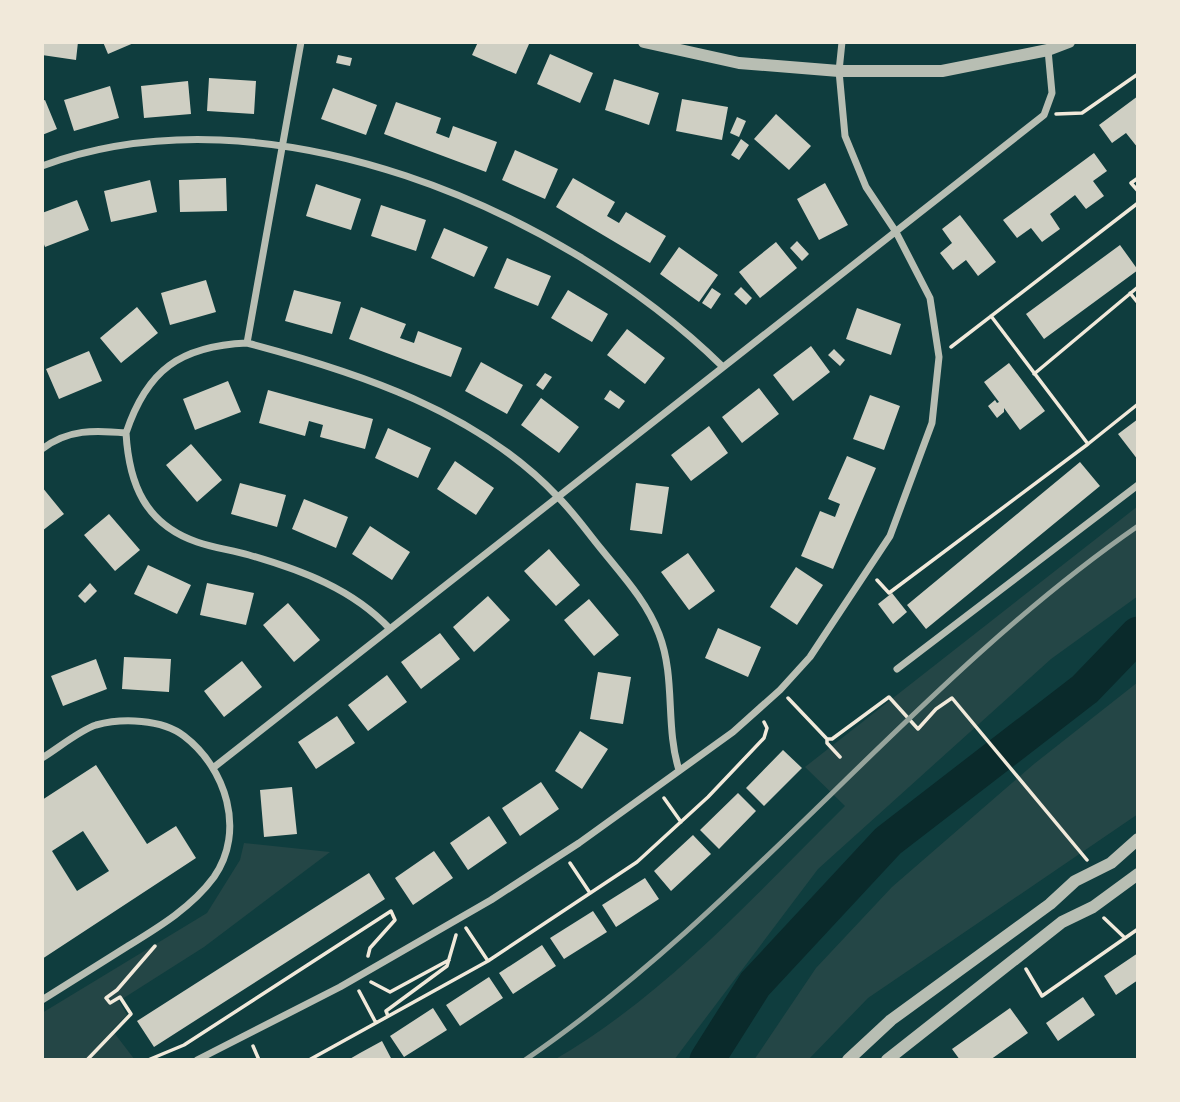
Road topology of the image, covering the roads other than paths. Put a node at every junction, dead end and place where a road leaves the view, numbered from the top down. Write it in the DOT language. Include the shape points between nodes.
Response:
graph roads {
  1 [pos="301,42"];
  2 [pos="644,42"];
  3 [pos="842,42"];
  4 [pos="1069,42"];
  5 [pos="1048,50"];
  6 [pos="839,71"];
  7 [pos="282,146"];
  8 [pos="42,166"];
  9 [pos="896,232"];
  10 [pos="247,343"];
  11 [pos="723,367"];
  12 [pos="126,433"];
  13 [pos="42,449"];
  14 [pos="1138,485"];
  15 [pos="559,497"];
  16 [pos="390,629"];
  17 [pos="897,669"];
  18 [pos="42,758"];
  19 [pos="213,768"];
  20 [pos="679,770"];
  21 [pos="1138,839"];
  22 [pos="1138,873"];
  23 [pos="42,1000"];
  24 [pos="197,1060"];
  25 [pos="848,1060"];
  26 [pos="887,1060"];
  1 -- 7 [label="street"];
  2 -- 6 [label="street" via="739,63"];
  3 -- 6 [label="street"];
  4 -- 5 [label="street"];
  5 -- 6 [label="street" via="942,71"];
  5 -- 9 [label="street" via="1052,93 1044,115"];
  6 -- 9 [label="street" via="845,136 866,187"];
  7 -- 8 [label="street" via="181,138 98,150"];
  7 -- 10 [label="street"];
  7 -- 11 [label="street" via="355,160 478,204 531,229 652,306"];
  9 -- 11 [label="street"];
  9 -- 20 [label="street" via="930,298 939,357 932,423 891,536 810,657 759,710"];
  10 -- 12 [label="street" via="204,349 163,370 134,408"];
  10 -- 15 [label="street" via="356,374 426,405 501,449"];
  11 -- 15 [label="street"];
  12 -- 13 [label="street" via="72,433"];
  12 -- 16 [label="street" via="133,482 164,524 179,535 277,564 340,589"];
  14 -- 17 [label="street"];
  15 -- 16 [label="street"];
  15 -- 20 [label="street" via="633,589 659,633 668,663"];
  16 -- 19 [label="street"];
  18 -- 19 [label="street" via="94,725 127,721 162,725 183,735"];
  19 -- 23 [label="street" via="229,814 230,845 215,876 196,898 162,924"];
  20 -- 24 [label="street" via="579,844 450,925"];
  21 -- 25 [label="street" via="891,1020"];
  22 -- 26 [label="street" via="1093,907 1062,922"];
}
